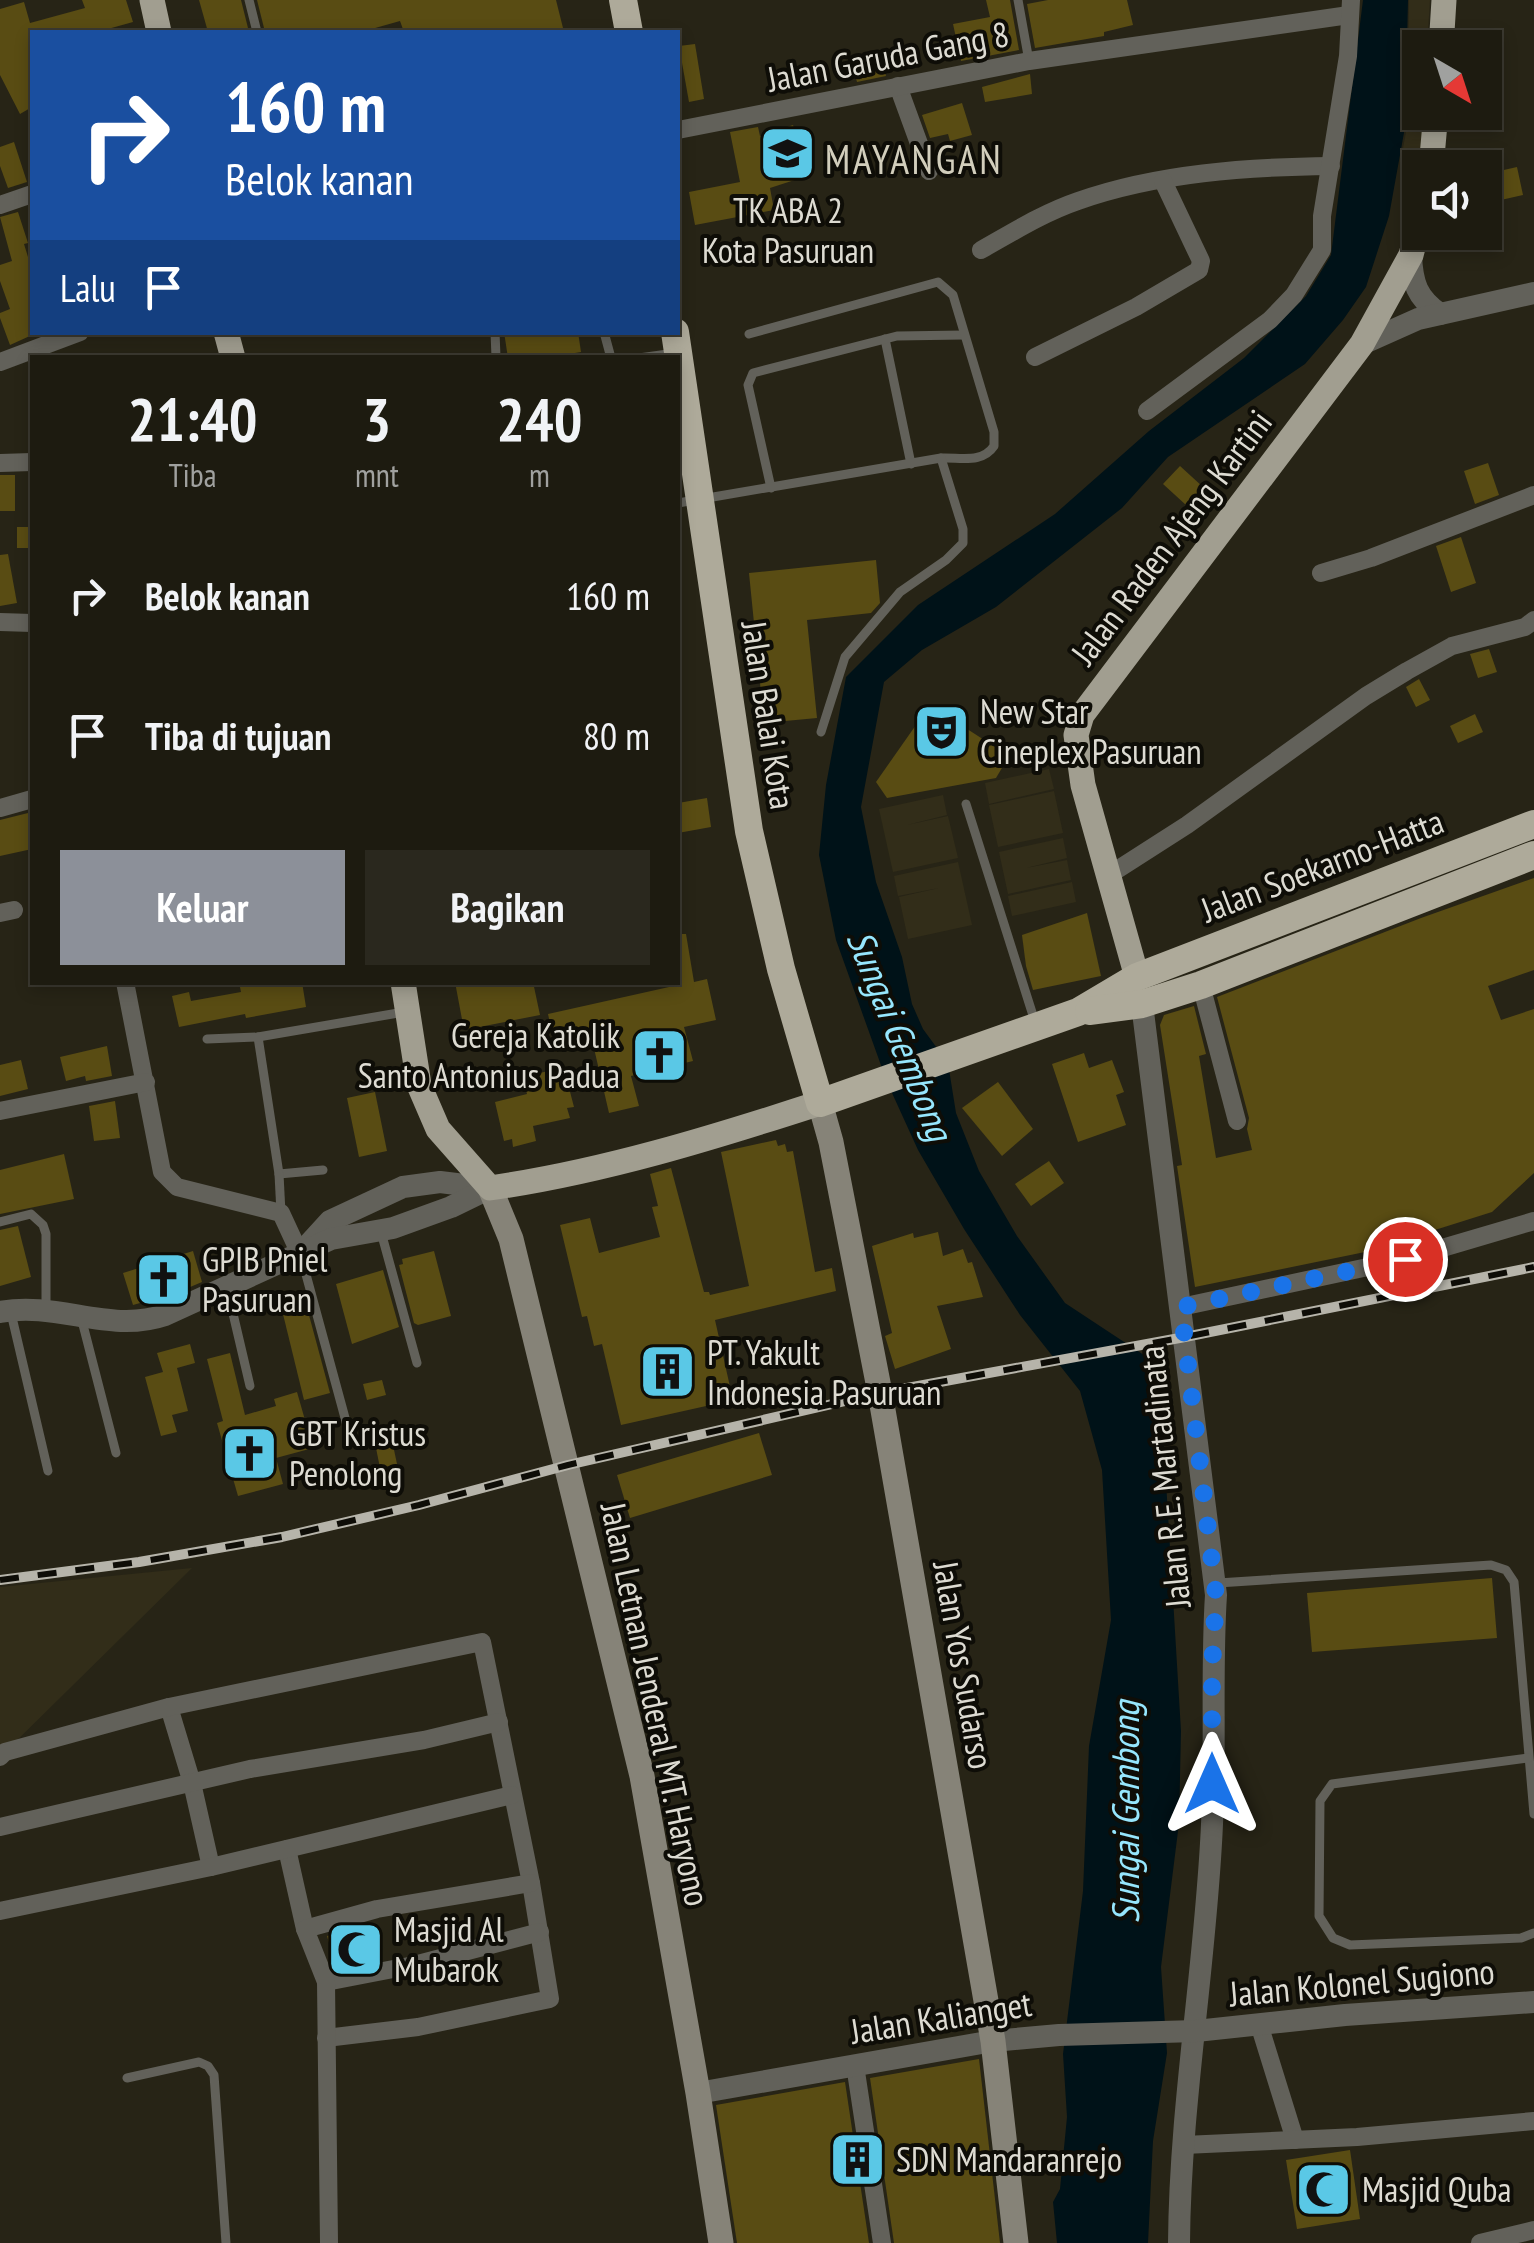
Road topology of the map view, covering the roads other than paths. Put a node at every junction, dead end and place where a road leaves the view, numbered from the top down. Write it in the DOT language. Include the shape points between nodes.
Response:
graph roads {
  1 [pos="152,0"];
  2 [pos="249,0"];
  3 [pos="622,0"];
  4 [pos="1018,0"];
  5 [pos="1444,0"];
  6 [pos="1350,7"];
  7 [pos="159,30"];
  8 [pos="256,30"];
  9 [pos="629,30"];
  10 [pos="1442,30"];
  11 [pos="1029,62"];
  12 [pos="898,86"];
  13 [pos="680,130"];
  14 [pos="1331,166"];
  15 [pos="929,171"];
  16 [pos="1163,181"];
  17 [pos="30,195"];
  18 [pos="0,204"];
  19 [pos="982,250"];
  20 [pos="1411,250"];
  21 [pos="1410,255"];
  22 [pos="1534,292"];
  23 [pos="1440,314"];
  24 [pos="749,334"];
  25 [pos="72,335"];
  26 [pos="963,336"];
  27 [pos="885,339"];
  28 [pos="676,343"];
  29 [pos="1362,344"];
  30 [pos="646,355"];
  31 [pos="1035,357"];
  32 [pos="0,362"];
  33 [pos="681,408"];
  34 [pos="1147,411"];
  35 [pos="941,458"];
  36 [pos="30,462"];
  37 [pos="0,463"];
  38 [pos="911,464"];
  39 [pos="771,488"];
  40 [pos="1534,495"];
  41 [pos="688,502"];
  42 [pos="1321,573"];
  43 [pos="1534,620"];
  44 [pos="0,622"];
  45 [pos="30,624"];
  46 [pos="821,732"];
  47 [pos="30,800"];
  48 [pos="966,804"];
  49 [pos="0,808"];
  50 [pos="1534,824"];
  51 [pos="1534,855"];
  52 [pos="1109,875"];
  53 [pos="127,985"];
  54 [pos="403,985"];
  55 [pos="1201,986"];
  56 [pos="1139,990"];
  57 [pos="407,1012"];
  58 [pos="1036,1027"];
  59 [pos="258,1037"];
  60 [pos="207,1039"];
  61 [pos="146,1082"];
  62 [pos="820,1103"];
  63 [pos="0,1112"];
  64 [pos="1238,1120"];
  65 [pos="323,1170"];
  66 [pos="279,1174"];
  67 [pos="490,1188"];
  68 [pos="282,1213"];
  69 [pos="0,1222"];
  70 [pos="1534,1222"];
  71 [pos="381,1230"];
  72 [pos="300,1254"];
  73 [pos="226,1286"];
  74 [pos="1181,1307"];
  75 [pos="46,1308"];
  76 [pos="5,1311"];
  77 [pos="80,1314"];
  78 [pos="417,1364"];
  79 [pos="250,1386"];
  80 [pos="351,1440"];
  81 [pos="116,1453"];
  82 [pos="48,1471"];
  83 [pos="1215,1583"];
  84 [pos="169,1707"];
  85 [pos="499,1722"];
  86 [pos="0,1757"];
  87 [pos="1528,1758"];
  88 [pos="192,1784"];
  89 [pos="512,1795"];
  90 [pos="1534,1814"];
  91 [pos="0,1827"];
  92 [pos="288,1849"];
  93 [pos="210,1867"];
  94 [pos="530,1883"];
  95 [pos="0,1912"];
  96 [pos="305,1929"];
  97 [pos="540,1932"];
  98 [pos="1534,1934"];
  99 [pos="326,1982"];
  100 [pos="1534,2002"];
  101 [pos="1259,2024"];
  102 [pos="1186,2032"];
  103 [pos="326,2038"];
  104 [pos="993,2040"];
  105 [pos="856,2065"];
  106 [pos="127,2078"];
  107 [pos="698,2093"];
  108 [pos="1534,2122"];
  109 [pos="1295,2140"];
  110 [pos="1184,2145"];
  111 [pos="1534,2230"];
  112 [pos="226,2243"];
  113 [pos="329,2243"];
  114 [pos="720,2243"];
  115 [pos="882,2243"];
  116 [pos="1016,2243"];
  117 [pos="1179,2243"];
  118 [pos="1480,2243"];
  1 -- 7 [label="main road"];
  2 -- 8 [label="lane"];
  3 -- 9 [label="highway"];
  4 -- 11 [label="lane"];
  5 -- 10 [label="main road"];
  6 -- 11 [label="street, Jalan Garuda Gang 8"];
  6 -- 14 [label="street"];
  11 -- 12 [label="street, Jalan Garuda Gang 8"];
  12 -- 13 [label="street, Jalan Garuda Gang 8"];
  12 -- 15 [label="street"];
  14 -- 16 [label="street"];
  14 -- 34 [label="street" via="1322,250 1302,284 1270,320"];
  16 -- 19 [label="street" via="1080,200"];
  16 -- 31 [label="street" via="1201,261 1199,270"];
  17 -- 18 [label="street"];
  20 -- 21 [label="main road, Jalan Raden Ajeng Kartini"];
  21 -- 23 [label="street" via="1418,295"];
  21 -- 29 [label="main road, Jalan Raden Ajeng Kartini"];
  22 -- 23 [label="street"];
  23 -- 29 [label="street"];
  24 -- 26 [label="lane" via="938,282 953,295"];
  25 -- 32 [label="street"];
  26 -- 27 [label="lane"];
  26 -- 35 [label="lane" via="994,446 984,456"];
  27 -- 38 [label="lane"];
  27 -- 39 [label="lane" via="750,376"];
  28 -- 30 [label="lane"];
  29 -- 52 [label="main road, Jalan Raden Ajeng Kartini" via="1082,715 1077,756"];
  33 -- 41 [label="highway, Jalan Balai Kota"];
  35 -- 38 [label="lane"];
  35 -- 46 [label="lane" via="963,544 900,592 845,657"];
  36 -- 37 [label="street"];
  38 -- 39 [label="lane"];
  39 -- 41 [label="lane"];
  40 -- 42 [label="street"];
  41 -- 62 [label="highway, Jalan Balai Kota" via="749,831"];
  43 -- 52 [label="street" via="1452,646 1406,671"];
  44 -- 45 [label="street"];
  47 -- 49 [label="street"];
  48 -- 58 [label="lane"];
  50 -- 56 [label="highway, Jalan Soekarno-Hatta"];
  51 -- 55 [label="highway, Jalan Soekarno-Hatta"];
  52 -- 56 [label="main road, Jalan Raden Ajeng Kartini"];
  53 -- 61 [label="street"];
  54 -- 57 [label="main road"];
  55 -- 56 [label="highway, Jalan Soekarno-Hatta"];
  55 -- 64 [label="street"];
  56 -- 58 [label="highway"];
  56 -- 74 [label="street, Jalan R.E. Martadinata"];
  57 -- 59 [label="lane"];
  57 -- 67 [label="main road" via="420,1085 438,1129"];
  58 -- 62 [label="highway"];
  59 -- 60 [label="lane"];
  59 -- 66 [label="lane"];
  61 -- 63 [label="street"];
  61 -- 68 [label="street" via="158,1164 170,1182"];
  62 -- 67 [label="main road" via="554,1179"];
  62 -- 104 [label="main road, Jalan Yos Sudarso" via="884,1412"];
  65 -- 66 [label="lane"];
  66 -- 68 [label="lane"];
  67 -- 71 [label="street"];
  67 -- 72 [label="street" via="440,1182 403,1188 330,1221"];
  67 -- 107 [label="main road, Jalan Letnan Jenderal MT. Haryono" via="511,1239 642,1776"];
  68 -- 72 [label="street"];
  69 -- 75 [label="lane" via="31,1214 43,1225"];
  70 -- 74 [label="street" via="1405,1259"];
  71 -- 72 [label="street" via="331,1239"];
  71 -- 78 [label="lane"];
  72 -- 73 [label="street"];
  72 -- 80 [label="lane"];
  73 -- 77 [label="street" via="138,1323"];
  73 -- 79 [label="lane"];
  74 -- 83 [label="street, Jalan R.E. Martadinata"];
  75 -- 76 [label="street"];
  75 -- 77 [label="street"];
  76 -- 82 [label="lane"];
  77 -- 81 [label="lane"];
  83 -- 87 [label="lane" via="1502,1568 1514,1582"];
  83 -- 102 [label="street, Jalan R.E. Martadinata" via="1212,1822"];
  84 -- 85 [label="street" via="478,1641"];
  84 -- 86 [label="street"];
  84 -- 88 [label="street"];
  85 -- 88 [label="street"];
  85 -- 89 [label="street"];
  87 -- 90 [label="lane"];
  87 -- 98 [label="lane" via="1332,1784 1320,1801 1319,1916 1333,1938 1350,1945"];
  88 -- 91 [label="street"];
  88 -- 93 [label="street"];
  89 -- 92 [label="street"];
  89 -- 94 [label="street"];
  92 -- 93 [label="street"];
  92 -- 96 [label="street"];
  93 -- 95 [label="street"];
  94 -- 96 [label="street" via="377,1909"];
  94 -- 97 [label="street"];
  96 -- 99 [label="street"];
  97 -- 99 [label="street"];
  97 -- 103 [label="street" via="547,2002"];
  99 -- 103 [label="street"];
  100 -- 101 [label="street, Jalan Kolonel Sugiono"];
  101 -- 102 [label="street, Jalan Kolonel Sugiono"];
  101 -- 109 [label="street"];
  102 -- 104 [label="street, Jalan Kalianget"];
  102 -- 110 [label="street, Jalan R.E. Martadinata"];
  103 -- 113 [label="street"];
  104 -- 105 [label="street, Jalan Kalianget"];
  104 -- 116 [label="main road, Jalan Yos Sudarso"];
  105 -- 107 [label="street, Jalan Kalianget"];
  105 -- 115 [label="street"];
  106 -- 112 [label="lane" via="199,2062 214,2075"];
  107 -- 114 [label="main road, Jalan Letnan Jenderal MT. Haryono"];
  108 -- 109 [label="street"];
  109 -- 110 [label="street"];
  110 -- 117 [label="street, Jalan R.E. Martadinata"];
  111 -- 118 [label="street"];
}
